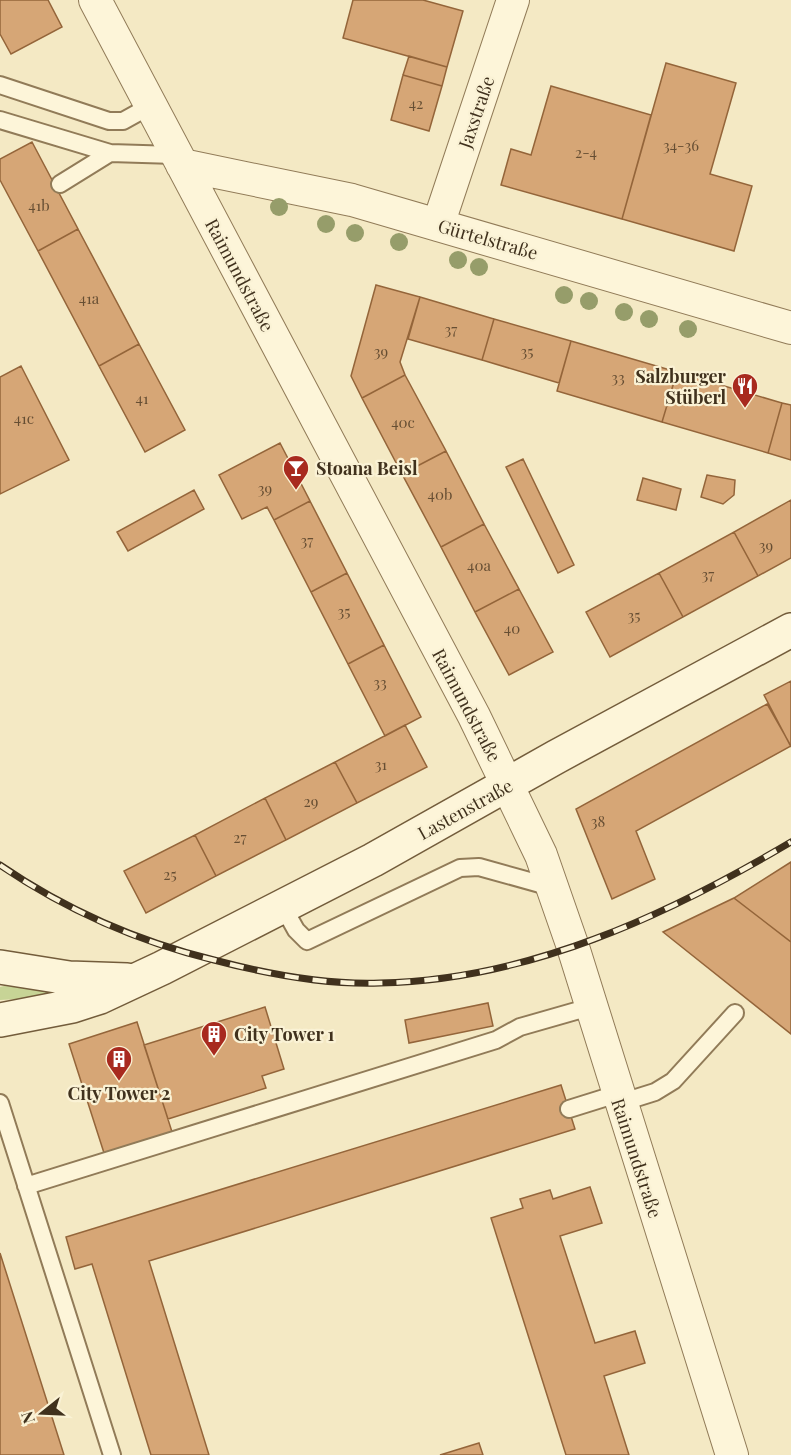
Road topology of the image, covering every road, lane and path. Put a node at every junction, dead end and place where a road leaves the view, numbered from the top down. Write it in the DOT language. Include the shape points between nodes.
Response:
graph roads {
  1 [pos="95,0"];
  2 [pos="513,0"];
  3 [pos="0,85"];
  4 [pos="150,106"];
  5 [pos="0,120"];
  6 [pos="110,153"];
  7 [pos="178,160"];
  8 [pos="60,184"];
  9 [pos="438,225"];
  10 [pos="791,328"];
  11 [pos="791,630"];
  12 [pos="508,785"];
  13 [pos="551,886"];
  14 [pos="282,905"];
  15 [pos="0,967"];
  16 [pos="135,981"];
  17 [pos="590,1007"];
  18 [pos="735,1013"];
  19 [pos="0,1020"];
  20 [pos="618,1099"];
  21 [pos="0,1103"];
  22 [pos="569,1109"];
  23 [pos="26,1186"];
  24 [pos="112,1455"];
  25 [pos="732,1455"];
  1 -- 4 [label="street, Raimundstraße"];
  2 -- 9 [label="street, Jaxstraße"];
  3 -- 4 [label="lane" via="109,121 123,121"];
  4 -- 7 [label="street, Raimundstraße"];
  5 -- 6 [label="lane"];
  6 -- 7 [label="lane"];
  6 -- 8 [label="lane"];
  7 -- 9 [label="street, Gürtelstraße" via="299,187"];
  7 -- 12 [label="street, Raimundstraße"];
  9 -- 10 [label="street, Gürtelstraße"];
  11 -- 12 [label="main road, Lastenstraße"];
  12 -- 13 [label="street, Raimundstraße"];
  12 -- 14 [label="main road, Lastenstraße"];
  13 -- 14 [label="lane" via="479,867 460,868 307,941"];
  13 -- 17 [label="street, Raimundstraße"];
  14 -- 16 [label="main road, Lastenstraße"];
  15 -- 16 [label="main road, Lastenstraße" via="69,978"];
  16 -- 19 [label="main road, Lastenstraße" via="72,1006"];
  17 -- 20 [label="street, Raimundstraße"];
  17 -- 23 [label="lane" via="520,1027 496,1040"];
  18 -- 20 [label="lane" via="673,1081 655,1092"];
  20 -- 22 [label="lane"];
  20 -- 25 [label="street, Raimundstraße"];
  21 -- 23 [label="lane"];
  23 -- 24 [label="lane"];
}
